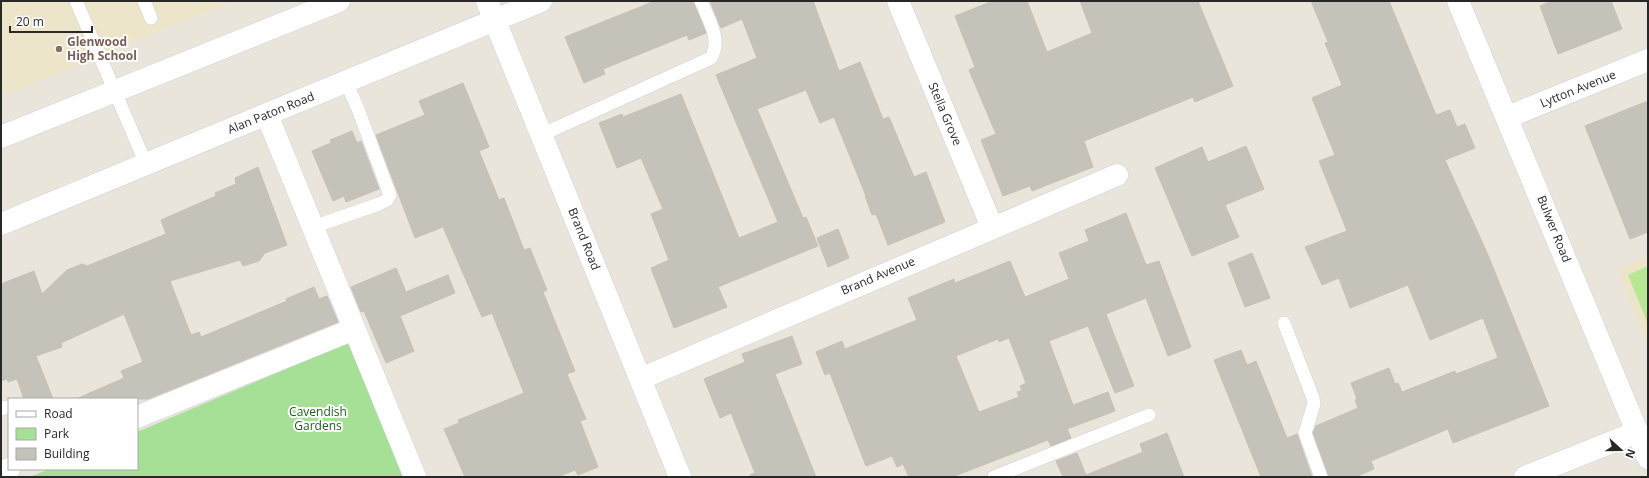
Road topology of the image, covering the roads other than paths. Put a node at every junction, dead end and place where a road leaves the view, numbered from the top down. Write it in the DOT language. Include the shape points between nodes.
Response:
graph roads {
  1 [pos="76,1"];
  2 [pos="144,1"];
  3 [pos="338,1"];
  4 [pos="541,1"];
  5 [pos="701,1"];
  6 [pos="898,1"];
  7 [pos="1458,1"];
  8 [pos="491,10"];
  9 [pos="151,18"];
  10 [pos="1648,60"];
  11 [pos="346,82"];
  12 [pos="116,91"];
  13 [pos="267,114"];
  14 [pos="1508,117"];
  15 [pos="541,135"];
  16 [pos="1,137"];
  17 [pos="146,164"];
  18 [pos="1117,175"];
  19 [pos="1,224"];
  20 [pos="313,227"];
  21 [pos="992,227"];
  22 [pos="1284,323"];
  23 [pos="354,328"];
  24 [pos="640,379"];
  25 [pos="1149,415"];
  26 [pos="138,417"];
  27 [pos="1637,432"];
  28 [pos="1648,458"];
  29 [pos="415,477"];
  30 [pos="680,477"];
  31 [pos="994,477"];
  32 [pos="1321,477"];
  33 [pos="1525,477"];
  1 -- 12 [label="lane"];
  2 -- 9 [label="lane"];
  3 -- 12 [label="street"];
  4 -- 8 [label="street, Alan Paton Road"];
  5 -- 15 [label="lane" via="717,40 716,50 711,58"];
  6 -- 21 [label="street, Stella Grove"];
  7 -- 14 [label="street, Bulwer Road"];
  8 -- 11 [label="street, Alan Paton Road"];
  8 -- 15 [label="street, Brand Road"];
  10 -- 14 [label="street, Lytton Avenue"];
  11 -- 13 [label="street, Alan Paton Road"];
  11 -- 20 [label="lane" via="390,195 379,204"];
  12 -- 16 [label="street"];
  12 -- 17 [label="lane"];
  13 -- 17 [label="street, Alan Paton Road"];
  13 -- 20 [label="street"];
  14 -- 27 [label="street, Bulwer Road"];
  15 -- 24 [label="street, Brand Road"];
  17 -- 19 [label="street, Alan Paton Road"];
  18 -- 21 [label="street, Brand Avenue"];
  20 -- 23 [label="street"];
  21 -- 24 [label="street, Brand Avenue"];
  22 -- 32 [label="lane" via="1313,398 1314,404 1305,433"];
  23 -- 26 [label="street"];
  23 -- 29 [label="street"];
  24 -- 30 [label="street, Brand Road"];
  25 -- 31 [label="lane"];
  27 -- 28 [label="street, Bulwer Road"];
  27 -- 33 [label="street"];
}
